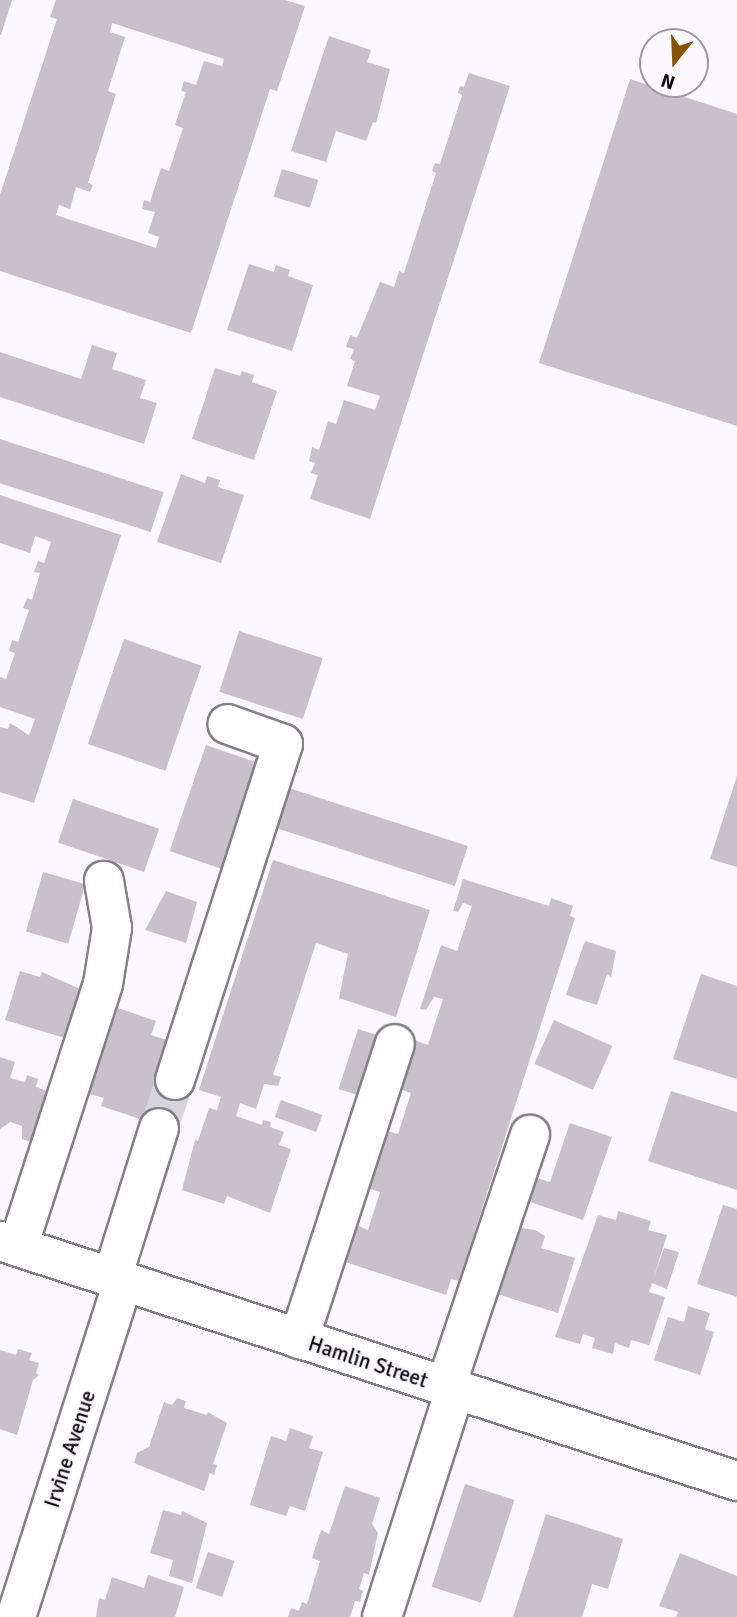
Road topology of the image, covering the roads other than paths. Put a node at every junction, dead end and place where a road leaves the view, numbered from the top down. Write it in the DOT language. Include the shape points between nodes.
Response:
graph roads {
  1 [pos="227,724"];
  2 [pos="104,881"];
  3 [pos="395,1044"];
  4 [pos="175,1080"];
  5 [pos="159,1128"];
  6 [pos="530,1135"];
  7 [pos="9,1244"];
  8 [pos="118,1280"];
  9 [pos="299,1339"];
  10 [pos="451,1388"];
  11 [pos="737,1481"];
  12 [pos="16,1617"];
  13 [pos="382,1617"];
  1 -- 4 [label="street" via="284,744"];
  2 -- 7 [label="street" via="112,928 103,984"];
  3 -- 9 [label="street"];
  5 -- 8 [label="street, Irvine Avenue"];
  6 -- 10 [label="street"];
  7 -- 8 [label="street, Hamlin Street"];
  8 -- 9 [label="street, Hamlin Street"];
  8 -- 12 [label="street, Irvine Avenue"];
  9 -- 10 [label="street, Hamlin Street"];
  10 -- 11 [label="street, Hamlin Street"];
  10 -- 13 [label="street"];
}
